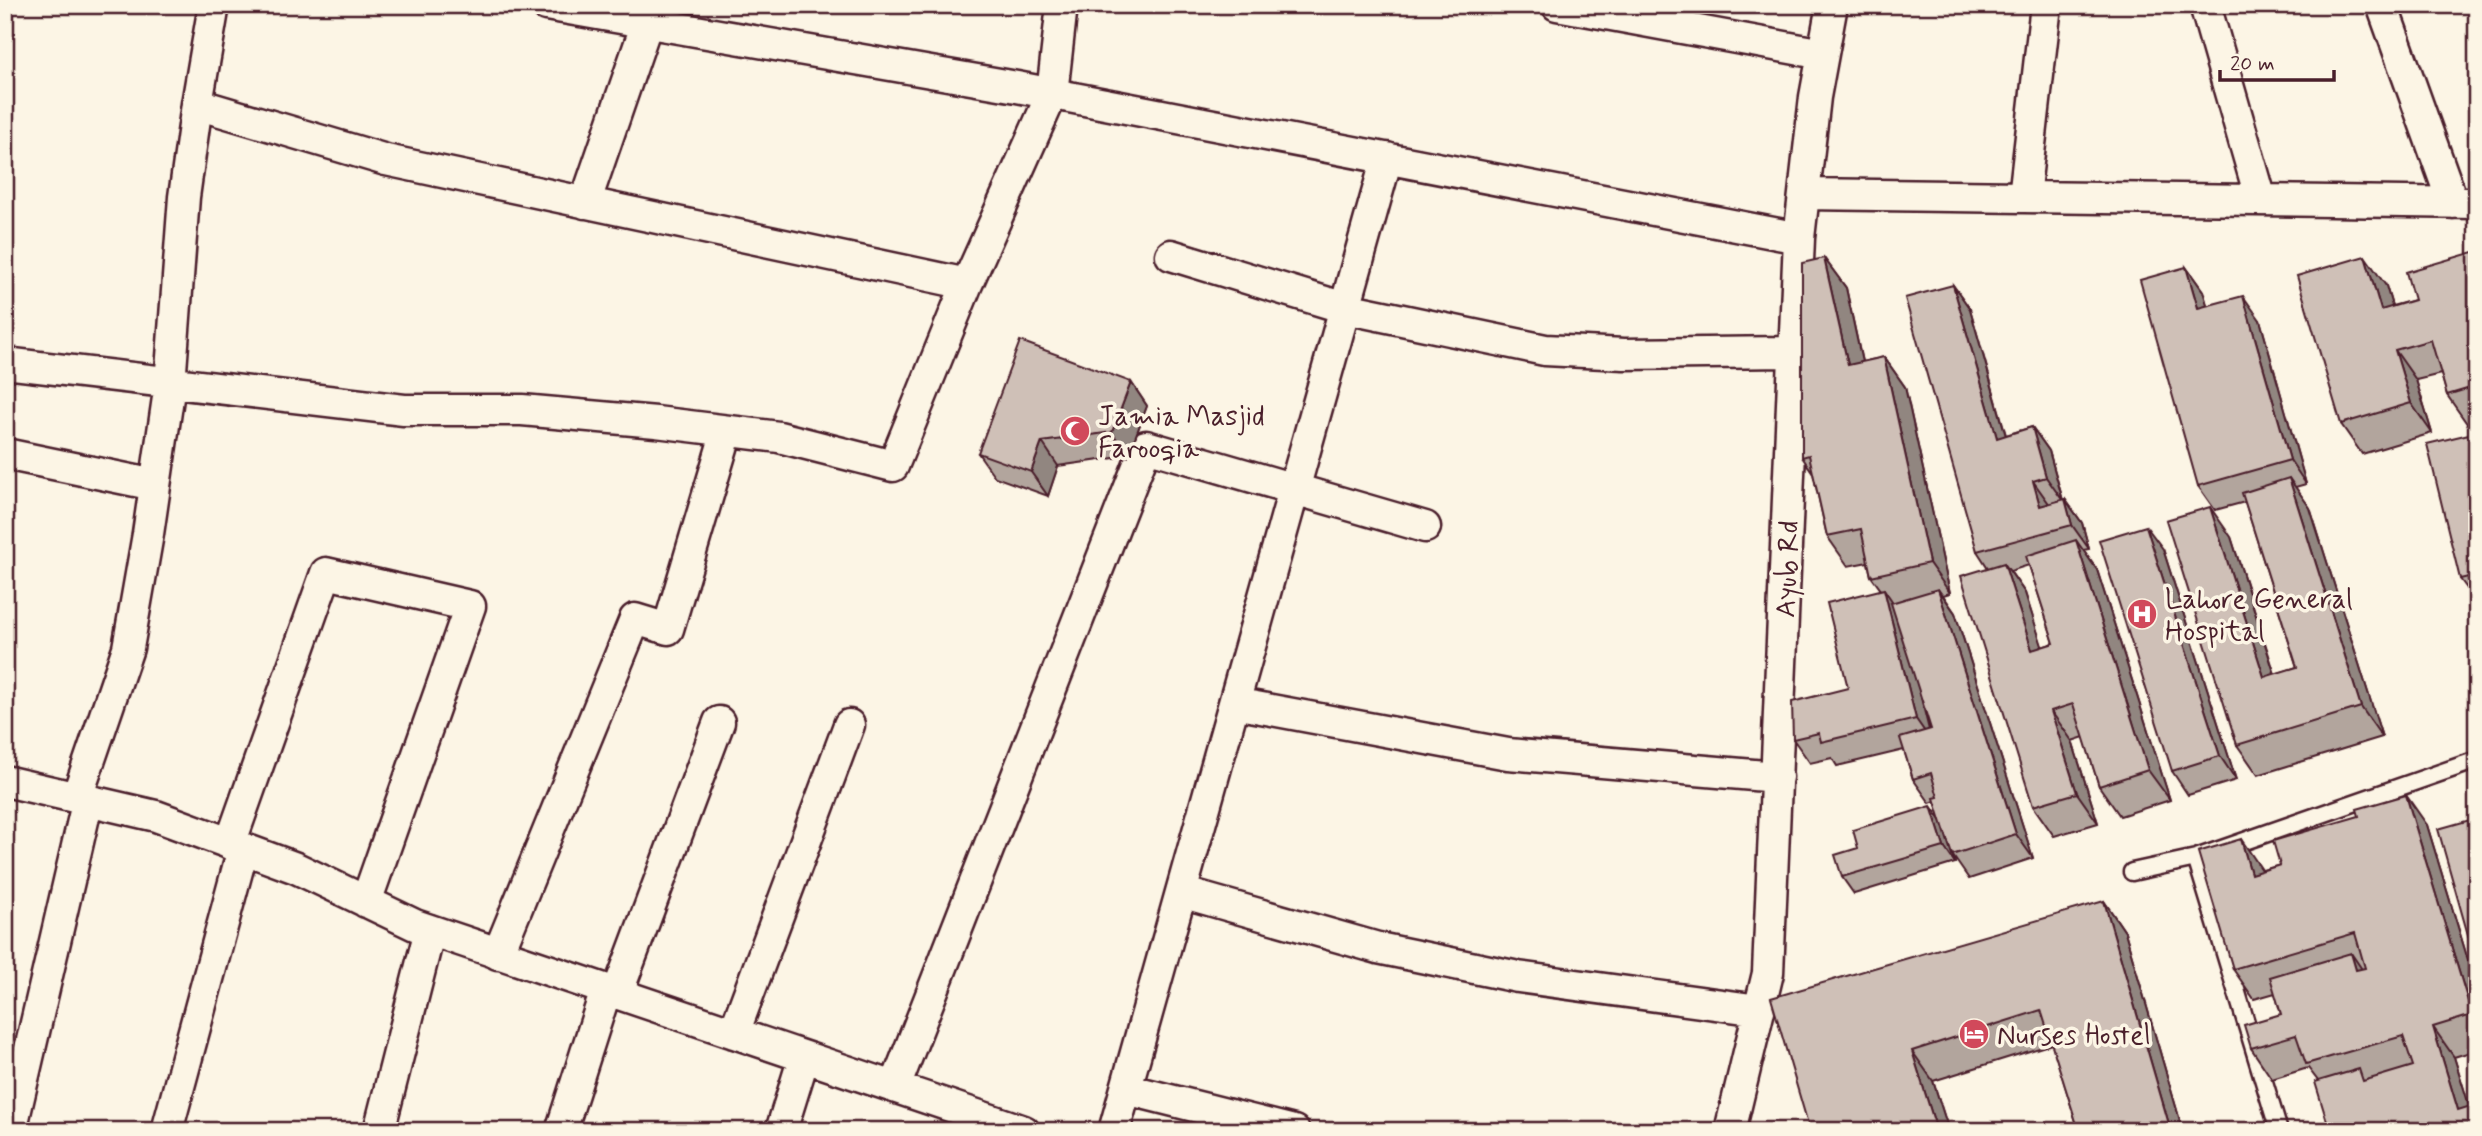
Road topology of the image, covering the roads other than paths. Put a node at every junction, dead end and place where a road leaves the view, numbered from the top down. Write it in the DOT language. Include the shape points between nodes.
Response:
graph roads {
  1 [pos="214,5"];
  2 [pos="546,5"];
  3 [pos="1062,5"];
  4 [pos="1557,5"];
  5 [pos="1832,5"];
  6 [pos="2046,5"];
  7 [pos="2205,5"];
  8 [pos="2382,5"];
  9 [pos="668,19"];
  10 [pos="1823,54"];
  11 [pos="1052,94"];
  12 [pos="197,104"];
  13 [pos="1387,158"];
  14 [pos="1804,194"];
  15 [pos="2024,197"];
  16 [pos="2261,200"];
  17 [pos="585,203"];
  18 [pos="2465,203"];
  19 [pos="1799,238"];
  20 [pos="1171,255"];
  21 [pos="967,284"];
  22 [pos="1345,308"];
  23 [pos="1795,352"];
  24 [pos="5,363"];
  25 [pos="170,384"];
  26 [pos="727,431"];
  27 [pos="5,454"];
  28 [pos="155,485"];
  29 [pos="1295,487"];
  30 [pos="1425,527"];
  31 [pos="1234,703"];
  32 [pos="719,722"];
  33 [pos="849,725"];
  34 [pos="2477,760"];
  35 [pos="1777,777"];
  36 [pos="5,781"];
  37 [pos="83,798"];
  38 [pos="237,847"];
  39 [pos="2196,858"];
  40 [pos="2132,872"];
  41 [pos="1181,892"];
  42 [pos="366,902"];
  43 [pos="430,930"];
  44 [pos="498,954"];
  45 [pos="612,992"];
  46 [pos="1759,1010"];
  47 [pos="734,1033"];
  48 [pos="804,1057"];
  49 [pos="895,1087"];
  50 [pos="1126,1089"];
  51 [pos="1008,1128"];
  52 [pos="10,1131"];
  53 [pos="167,1131"];
  54 [pos="379,1131"];
  55 [pos="561,1131"];
  56 [pos="781,1131"];
  57 [pos="1115,1131"];
  58 [pos="1294,1131"];
  59 [pos="1730,1131"];
  60 [pos="2279,1131"];
  1 -- 12 [label="street"];
  2 -- 9 [label="street"];
  3 -- 11 [label="street"];
  4 -- 10 [label="street"];
  5 -- 10 [label="street, Ayub Rd"];
  6 -- 15 [label="street"];
  7 -- 16 [label="street"];
  8 -- 18 [label="street"];
  9 -- 11 [label="street"];
  9 -- 17 [label="street"];
  10 -- 14 [label="street, Ayub Rd"];
  11 -- 13 [label="street"];
  11 -- 21 [label="street"];
  12 -- 17 [label="street" via="386,160"];
  12 -- 25 [label="street" via="184,197"];
  13 -- 19 [label="street"];
  13 -- 22 [label="street"];
  14 -- 15 [label="street"];
  14 -- 19 [label="street, Ayub Rd"];
  15 -- 16 [label="street"];
  16 -- 18 [label="street"];
  17 -- 21 [label="street"];
  19 -- 23 [label="street, Ayub Rd"];
  20 -- 22 [label="street"];
  21 -- 26 [label="street" via="893,467 779,437"];
  22 -- 23 [label="street" via="1545,350"];
  22 -- 29 [label="street"];
  23 -- 35 [label="street, Ayub Rd"];
  24 -- 25 [label="street"];
  25 -- 26 [label="street" via="404,410 522,410"];
  25 -- 28 [label="street"];
  26 -- 44 [label="street" via="668,629 635,619"];
  27 -- 28 [label="street"];
  28 -- 37 [label="street" via="128,648"];
  29 -- 30 [label="street"];
  29 -- 31 [label="street"];
  29 -- 49 [label="street" via="1146,446"];
  31 -- 35 [label="street" via="1508,754"];
  31 -- 41 [label="street"];
  32 -- 45 [label="street"];
  33 -- 47 [label="street"];
  34 -- 39 [label="lane"];
  35 -- 46 [label="street, Ayub Rd" via="1768,974"];
  36 -- 37 [label="street"];
  37 -- 38 [label="street" via="156,817"];
  37 -- 52 [label="street"];
  38 -- 42 [label="street" via="296,868"];
  38 -- 42 [label="street" via="326,573 470,606"];
  38 -- 53 [label="street"];
  39 -- 40 [label="lane"];
  39 -- 60 [label="lane"];
  41 -- 46 [label="street" via="1378,947 1518,977"];
  41 -- 50 [label="street"];
  42 -- 43 [label="street"];
  43 -- 44 [label="street"];
  43 -- 54 [label="street"];
  44 -- 45 [label="street"];
  45 -- 47 [label="street"];
  45 -- 55 [label="street"];
  46 -- 59 [label="street, Ayub Rd"];
  47 -- 48 [label="street"];
  48 -- 49 [label="street"];
  48 -- 56 [label="street"];
  49 -- 51 [label="street"];
  50 -- 57 [label="street"];
  50 -- 58 [label="street"];
}
